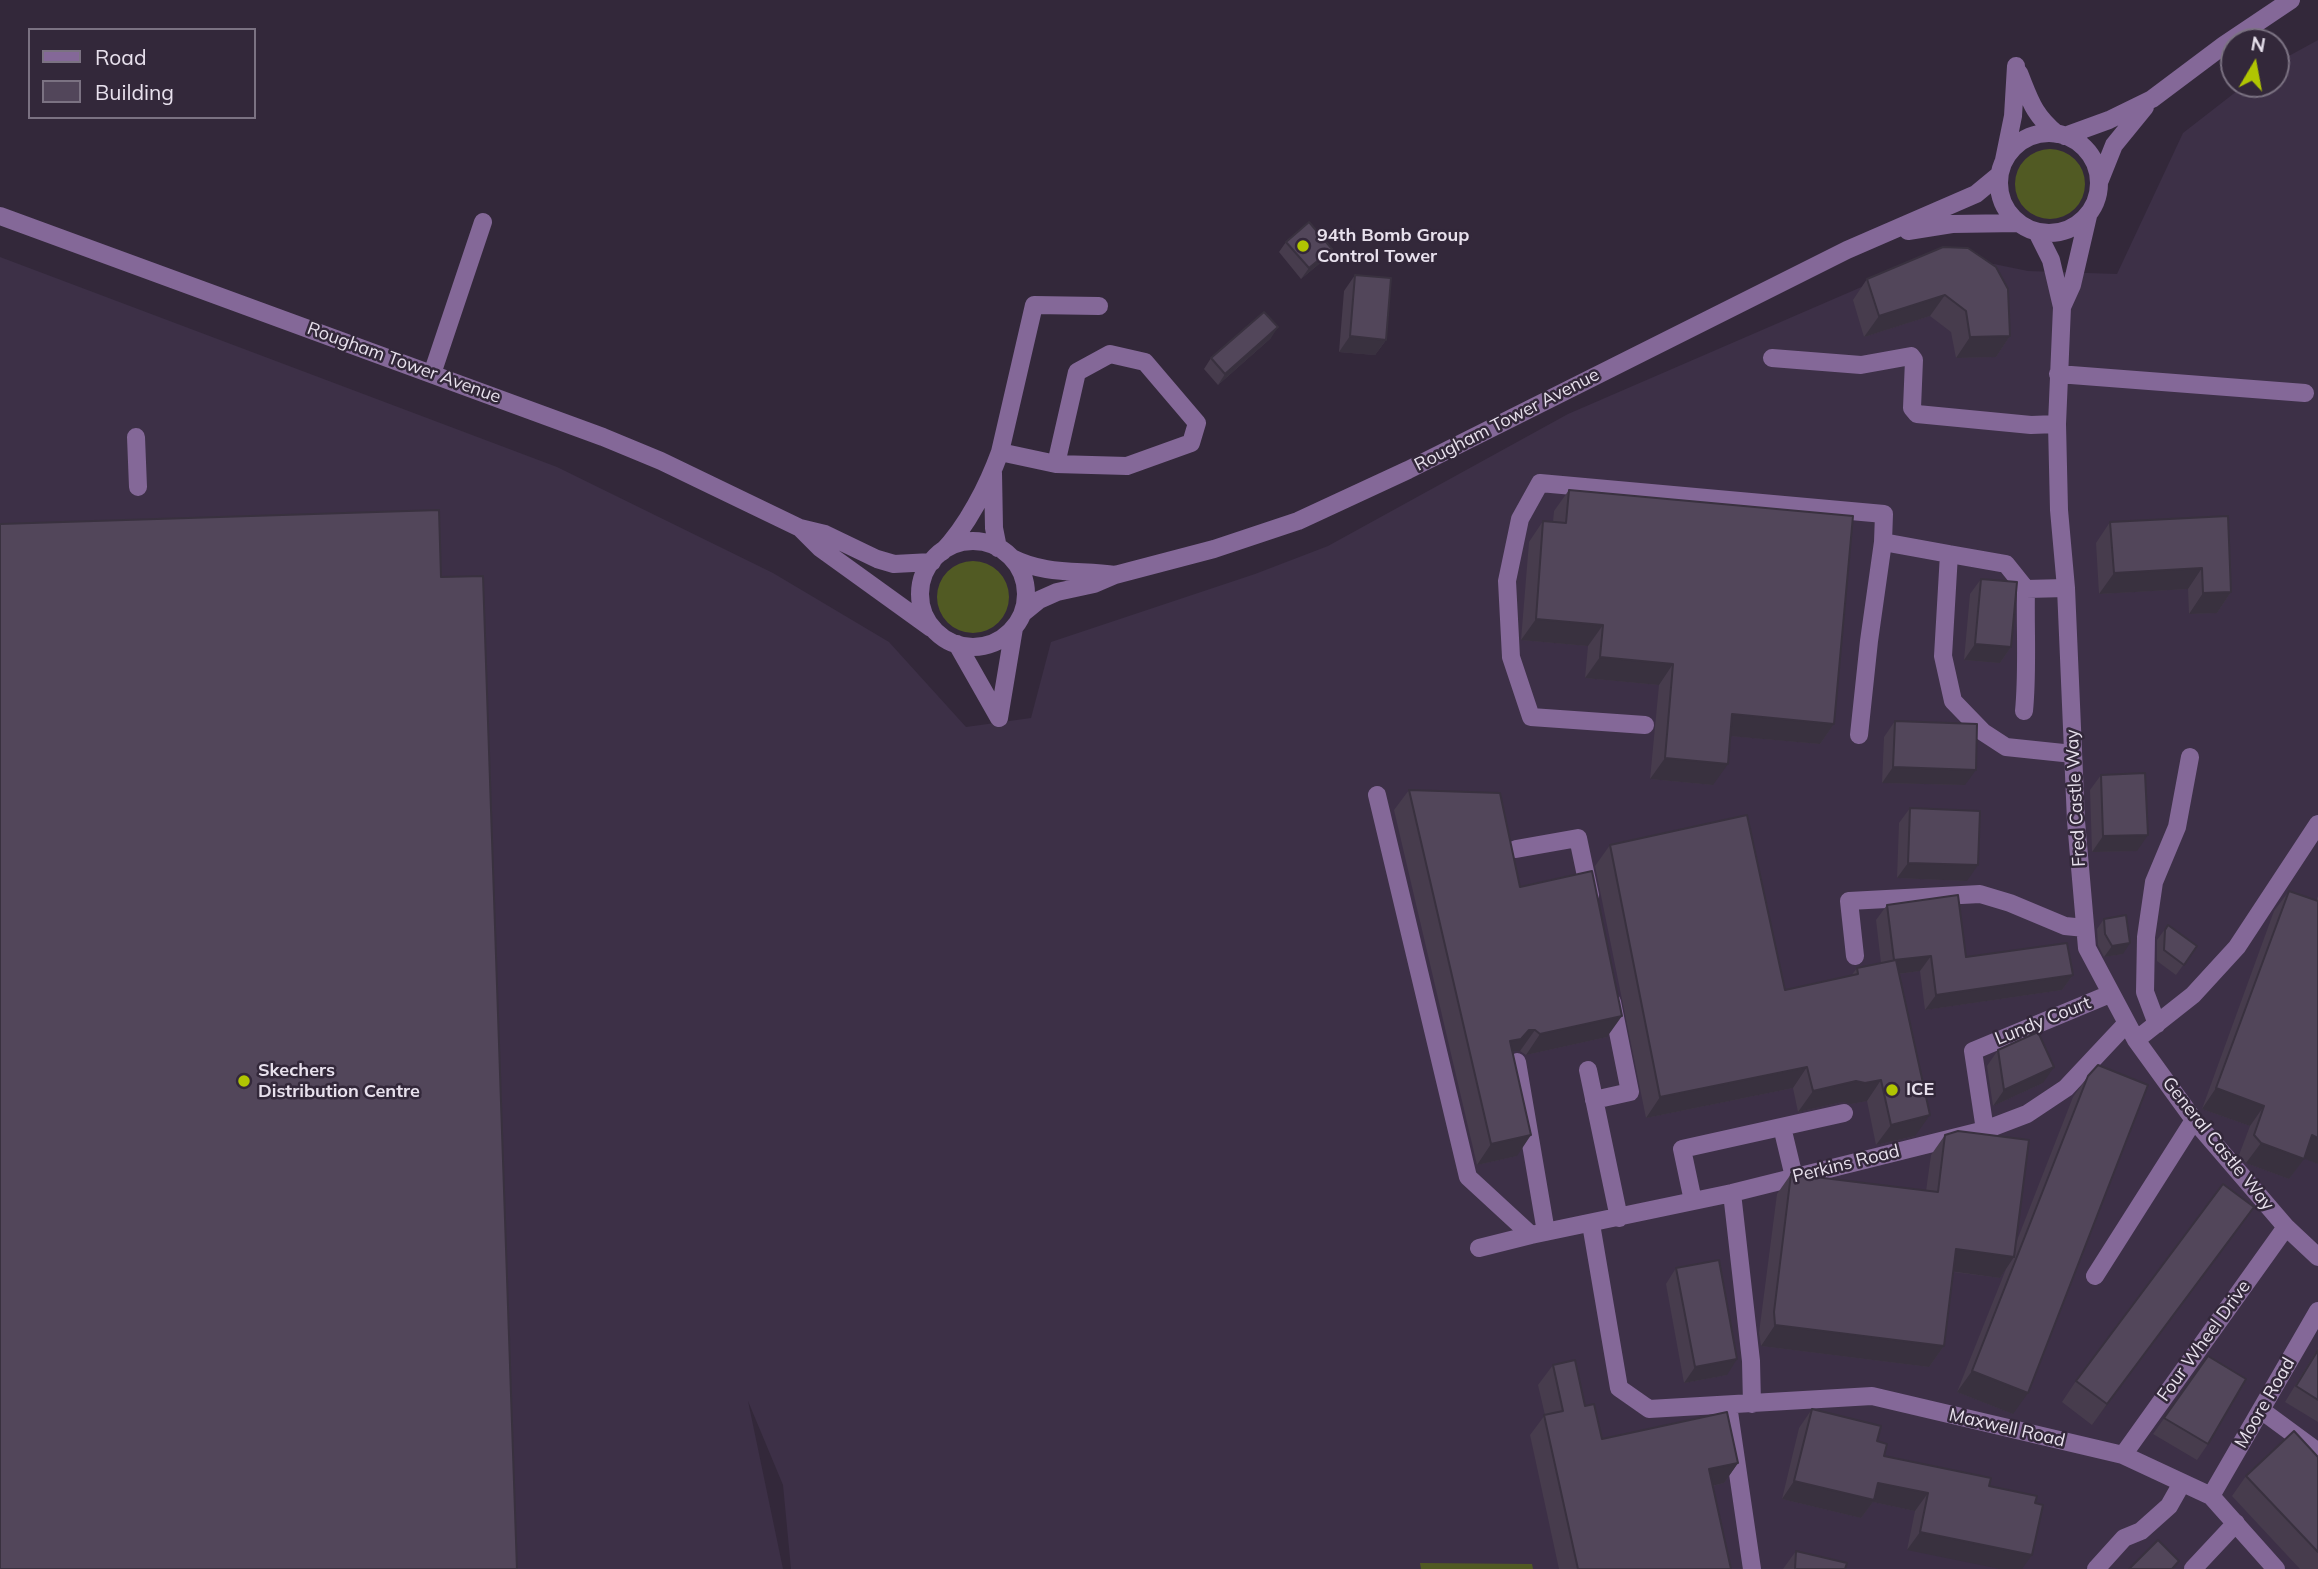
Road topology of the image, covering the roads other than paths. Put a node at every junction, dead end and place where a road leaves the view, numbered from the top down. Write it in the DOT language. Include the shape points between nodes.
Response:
graph roads {
  1 [pos="2291,0"];
  2 [pos="2152,99"];
  3 [pos="2061,135"];
  4 [pos="2002,169"];
  5 [pos="2100,182"];
  6 [pos="0,216"];
  7 [pos="2088,216"];
  8 [pos="483,222"];
  9 [pos="2019,223"];
  10 [pos="2037,232"];
  11 [pos="1887,234"];
  12 [pos="1099,306"];
  13 [pos="2062,307"];
  14 [pos="1772,358"];
  15 [pos="432,374"];
  16 [pos="2058,374"];
  17 [pos="2305,393"];
  18 [pos="2057,424"];
  19 [pos="136,437"];
  20 [pos="1000,452"];
  21 [pos="1055,464"];
  22 [pos="993,472"];
  23 [pos="138,487"];
  24 [pos="800,528"];
  25 [pos="1883,542"];
  26 [pos="1004,552"];
  27 [pos="1949,554"];
  28 [pos="937,557"];
  29 [pos="1115,575"];
  30 [pos="2066,588"];
  31 [pos="2026,589"];
  32 [pos="1018,620"];
  33 [pos="936,631"];
  34 [pos="957,644"];
  35 [pos="2024,711"];
  36 [pos="1645,725"];
  37 [pos="1860,735"];
  38 [pos="2073,754"];
  39 [pos="2190,757"];
  40 [pos="1377,795"];
  41 [pos="2318,824"];
  42 [pos="1516,849"];
  43 [pos="1595,918"];
  44 [pos="2085,929"];
  45 [pos="1855,956"];
  46 [pos="1608,985"];
  47 [pos="2110,994"];
  48 [pos="2127,1023"];
  49 [pos="2157,1024"];
  50 [pos="2136,1040"];
  51 [pos="1517,1062"];
  52 [pos="1588,1070"];
  53 [pos="1594,1100"];
  54 [pos="1844,1113"];
  55 [pos="2194,1120"];
  56 [pos="1782,1127"];
  57 [pos="1985,1130"];
  58 [pos="1794,1177"];
  59 [pos="1732,1193"];
  60 [pos="1693,1201"];
  61 [pos="1619,1218"];
  62 [pos="1591,1224"];
  63 [pos="2286,1227"];
  64 [pos="1539,1234"];
  65 [pos="1479,1248"];
  66 [pos="2318,1257"];
  67 [pos="2095,1276"];
  68 [pos="2318,1311"];
  69 [pos="1752,1404"];
  70 [pos="1728,1405"];
  71 [pos="2261,1410"];
  72 [pos="2318,1452"];
  73 [pos="2123,1455"];
  74 [pos="2182,1483"];
  75 [pos="2211,1496"];
  76 [pos="2236,1523"];
  77 [pos="1752,1569"];
  78 [pos="2096,1569"];
  79 [pos="2193,1569"];
  80 [pos="2276,1569"];
  1 -- 2 [label="street"];
  2 -- 3 [label="street" via="2109,120"];
  2 -- 5 [label="street" via="2114,145"];
  3 -- 4 [label="street" via="2026,139 2013,149"];
  3 -- 4 [label="street" via="2035,113 2016,66 2013,116"];
  3 -- 5 [label="street" via="2079,142 2090,153"];
  4 -- 9 [label="street" via="1999,189 2003,202"];
  4 -- 11 [label="street, Rougham Tower Avenue" via="1976,194"];
  5 -- 7 [label="street"];
  6 -- 15 [label="street, Rougham Tower Avenue"];
  7 -- 10 [label="street" via="2065,231"];
  7 -- 13 [label="street" via="2072,285"];
  8 -- 15 [label="street"];
  9 -- 10 [label="street"];
  9 -- 11 [label="street, Rougham Tower Avenue" via="1952,225"];
  10 -- 13 [label="street" via="2051,260"];
  11 -- 29 [label="street, Rougham Tower Avenue" via="1298,521 1214,550"];
  12 -- 20 [label="street" via="1034,305"];
  13 -- 16 [label="street, Fred Castle Way"];
  14 -- 18 [label="street" via="1854,366 1911,356 1912,408 1917,414"];
  15 -- 24 [label="street, Rougham Tower Avenue" via="661,461"];
  16 -- 17 [label="street"];
  16 -- 18 [label="street, Fred Castle Way"];
  18 -- 30 [label="street, Fred Castle Way"];
  19 -- 23 [label="street"];
  20 -- 21 [label="street"];
  20 -- 22 [label="street"];
  21 -- 21 [label="street" via="1127,466 1191,443 1197,423 1145,362 1110,354 1077,372"];
  22 -- 26 [label="street" via="994,528"];
  22 -- 28 [label="street" via="961,529"];
  24 -- 28 [label="street, Rougham Tower Avenue" via="894,564"];
  24 -- 33 [label="street, Rougham Tower Avenue" via="820,548"];
  25 -- 27 [label="street"];
  25 -- 36 [label="street" via="1884,514 1540,483 1520,519 1507,582 1511,657 1531,717"];
  25 -- 37 [label="street"];
  26 -- 28 [label="street" via="984,542 969,542"];
  26 -- 29 [label="street, Rougham Tower Avenue" via="1037,569"];
  26 -- 32 [label="street" via="1020,569 1025,583 1026,598"];
  27 -- 31 [label="street" via="2006,564"];
  27 -- 38 [label="street" via="1943,656 1954,701 1983,732 2006,747"];
  28 -- 33 [label="street" via="920,590 926,619"];
  29 -- 32 [label="street, Rougham Tower Avenue" via="1038,600"];
  30 -- 31 [label="street"];
  30 -- 38 [label="street, Fred Castle Way"];
  31 -- 35 [label="street"];
  32 -- 34 [label="street" via="1003,638 988,645"];
  32 -- 34 [label="street" via="999,718"];
  33 -- 34 [label="street"];
  38 -- 44 [label="street, Fred Castle Way"];
  39 -- 49 [label="street" via="2177,827 2154,882 2146,937 2145,992"];
  40 -- 64 [label="street" via="1468,1177"];
  41 -- 49 [label="street" via="2237,947 2193,995"];
  42 -- 43 [label="street" via="1578,838"];
  44 -- 45 [label="street" via="1980,894 1849,901"];
  44 -- 47 [label="street, Fred Castle Way" via="2087,948"];
  46 -- 53 [label="street" via="1630,1092"];
  47 -- 48 [label="street, Fred Castle Way"];
  47 -- 57 [label="street, Lundy Court" via="1973,1051"];
  48 -- 50 [label="street, General Castle Way"];
  48 -- 57 [label="street, Perkins Road" via="2066,1088 2027,1114"];
  49 -- 50 [label="street"];
  50 -- 55 [label="street, General Castle Way"];
  51 -- 64 [label="street"];
  52 -- 53 [label="street"];
  53 -- 61 [label="street"];
  54 -- 56 [label="street"];
  55 -- 63 [label="street, General Castle Way"];
  55 -- 67 [label="street"];
  56 -- 58 [label="street"];
  56 -- 60 [label="street" via="1682,1149"];
  57 -- 58 [label="street, Perkins Road"];
  58 -- 59 [label="street, Perkins Road"];
  59 -- 60 [label="street, Perkins Road"];
  59 -- 69 [label="street"];
  60 -- 61 [label="street, Perkins Road"];
  61 -- 62 [label="street, Perkins Road"];
  62 -- 64 [label="street, Perkins Road"];
  62 -- 70 [label="street, Maxwell Road" via="1619,1388 1649,1409"];
  63 -- 66 [label="street, General Castle Way"];
  63 -- 73 [label="street, Four Wheel Drive"];
  64 -- 65 [label="street, Perkins Road"];
  68 -- 71 [label="street, Moore Road"];
  69 -- 70 [label="street, Maxwell Road"];
  69 -- 73 [label="street, Maxwell Road" via="1872,1396"];
  70 -- 77 [label="street"];
  71 -- 72 [label="street"];
  71 -- 75 [label="street, Moore Road"];
  73 -- 74 [label="street, Maxwell Road"];
  74 -- 75 [label="street, Maxwell Road"];
  74 -- 78 [label="street" via="2169,1506 2141,1531 2124,1538"];
  75 -- 76 [label="street, Maxwell Road"];
  76 -- 79 [label="street"];
  76 -- 80 [label="street, Maxwell Road"];
}
